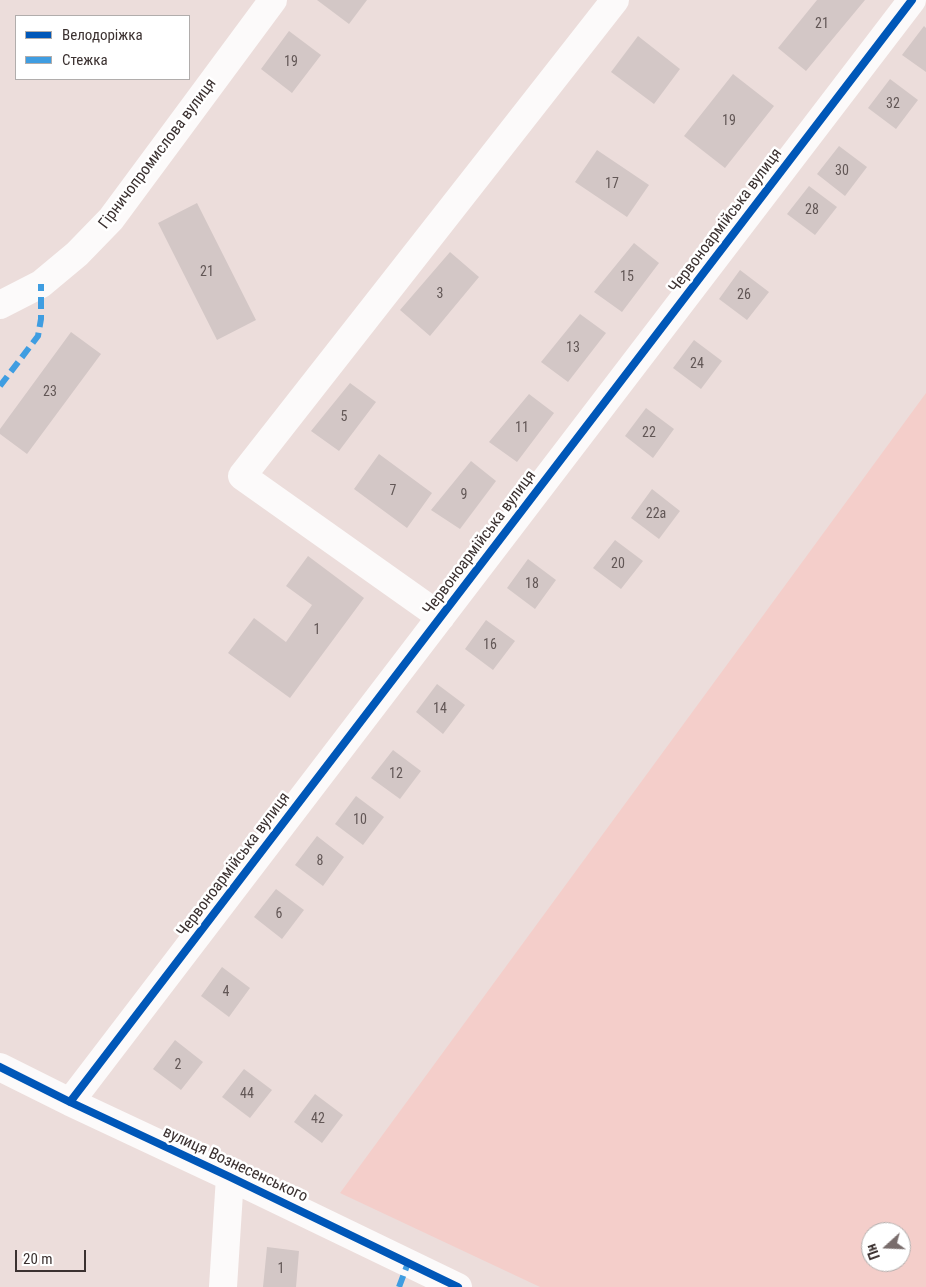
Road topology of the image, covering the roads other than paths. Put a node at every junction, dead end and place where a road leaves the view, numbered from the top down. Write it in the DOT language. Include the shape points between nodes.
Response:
graph roads {
  1 [pos="273,0"];
  2 [pos="615,0"];
  3 [pos="912,0"];
  4 [pos="0,305"];
  5 [pos="441,617"];
  6 [pos="0,1067"];
  7 [pos="70,1102"];
  8 [pos="230,1177"];
  9 [pos="224,1287"];
  10 [pos="458,1287"];
  1 -- 4 [label="street, Гірничопромислова вулиця" via="111,219 77,254 41,284"];
  2 -- 5 [label="street" via="242,476"];
  3 -- 5 [label="street, Червоноармійська вулиця"];
  5 -- 7 [label="street, Червоноармійська вулиця"];
  6 -- 7 [label="street, вулиця Вознесенського"];
  7 -- 8 [label="street, вулиця Вознесенського"];
  8 -- 9 [label="street"];
  8 -- 10 [label="street, вулиця Вознесенського"];
}
